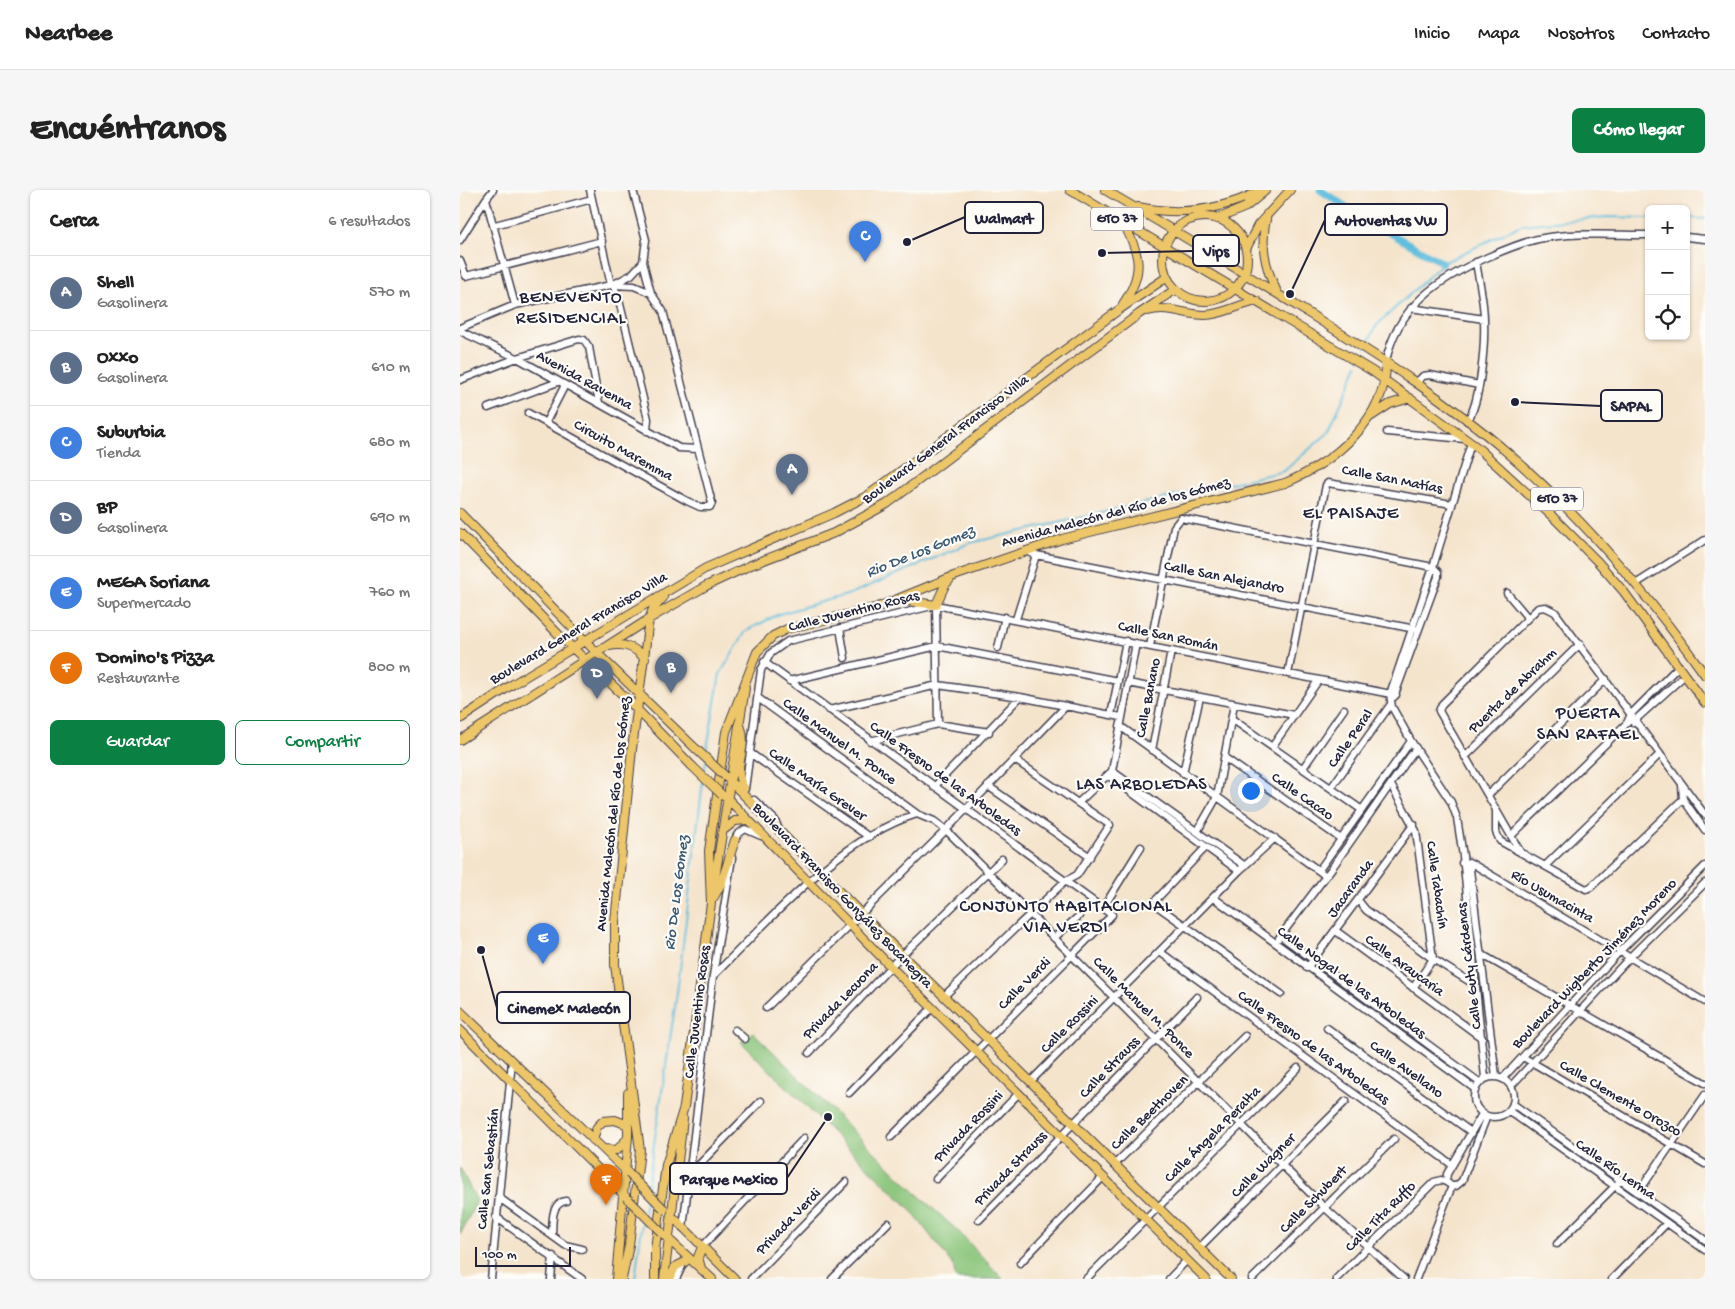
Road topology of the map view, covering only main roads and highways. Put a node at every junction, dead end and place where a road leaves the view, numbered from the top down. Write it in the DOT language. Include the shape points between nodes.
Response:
graph roads {
  1 [pos="1070,190"];
  2 [pos="1105,190"];
  3 [pos="1262,190"];
  4 [pos="1267,190"];
  5 [pos="1290,190"];
  6 [pos="1130,205"];
  7 [pos="1267,214"];
  8 [pos="1217,218"];
  9 [pos="1123,222"];
  10 [pos="1174,230"];
  11 [pos="1165,246"];
  12 [pos="1247,254"];
  13 [pos="1245,272"];
  14 [pos="1167,277"];
  15 [pos="1236,288"];
  16 [pos="1176,289"];
  17 [pos="1278,294"];
  18 [pos="1257,300"];
  19 [pos="1120,309"];
  20 [pos="1139,314"];
  21 [pos="1386,362"];
  22 [pos="1385,380"];
  23 [pos="1410,398"];
  24 [pos="1367,419"];
  25 [pos="460,513"];
  26 [pos="460,533"];
  27 [pos="954,576"];
  28 [pos="691,577"];
  29 [pos="898,600"];
  30 [pos="649,619"];
  31 [pos="563,639"];
  32 [pos="586,642"];
  33 [pos="605,646"];
  34 [pos="574,649"];
  35 [pos="596,652"];
  36 [pos="560,657"];
  37 [pos="585,659"];
  38 [pos="645,659"];
  39 [pos="749,669"];
  40 [pos="1705,675"];
  41 [pos="641,694"];
  42 [pos="1705,703"];
  43 [pos="639,710"];
  44 [pos="460,719"];
  45 [pos="739,722"];
  46 [pos="460,740"];
  47 [pos="731,782"];
  48 [pos="744,788"];
  49 [pos="725,797"];
  50 [pos="748,820"];
  51 [pos="725,829"];
  52 [pos="735,840"];
  53 [pos="711,903"];
  54 [pos="460,1011"];
  55 [pos="460,1030"];
  56 [pos="482,1033"];
  57 [pos="467,1037"];
  58 [pos="626,1056"];
  59 [pos="684,1107"];
  60 [pos="628,1125"];
  61 [pos="628,1137"];
  62 [pos="593,1140"];
  63 [pos="600,1148"];
  64 [pos="627,1172"];
  65 [pos="607,1178"];
  66 [pos="624,1195"];
  67 [pos="620,1209"];
  68 [pos="672,1216"];
  69 [pos="668,1239"];
  70 [pos="702,1247"];
  71 [pos="688,1260"];
  72 [pos="701,1269"];
  73 [pos="730,1277"];
  74 [pos="616,1279"];
  75 [pos="622,1279"];
  76 [pos="655,1279"];
  77 [pos="664,1279"];
  78 [pos="670,1279"];
  79 [pos="712,1279"];
  80 [pos="1206,1279"];
  81 [pos="1231,1279"];
  1 -- 9 [label="main road, GTO 37"];
  2 -- 6 [label="main road, GTO 37"];
  3 -- 6 [label="main road" via="1232,203 1198,210 1163,211"];
  4 -- 8 [label="main road" via="1246,207"];
  5 -- 7 [label="main road"];
  6 -- 10 [label="main road, GTO 37"];
  7 -- 12 [label="main road" via="1246,246"];
  7 -- 17 [label="main road" via="1263,250"];
  8 -- 10 [label="main road" via="1194,218"];
  8 -- 12 [label="main road" via="1235,229"];
  9 -- 11 [label="main road, GTO 37"];
  9 -- 19 [label="main road" via="1136,248 1138,265 1131,292"];
  10 -- 11 [label="main road"];
  10 -- 13 [label="main road, GTO 37"];
  11 -- 14 [label="main road" via="1163,265"];
  11 -- 15 [label="main road, GTO 37"];
  12 -- 13 [label="main road"];
  13 -- 15 [label="main road"];
  13 -- 17 [label="main road, GTO 37"];
  14 -- 16 [label="main road"];
  14 -- 19 [label="main road, Boulevard General Francisco Villa"];
  15 -- 16 [label="main road" via="1219,299 1203,301"];
  15 -- 18 [label="main road, GTO 37"];
  16 -- 20 [label="main road, Boulevard General Francisco Villa"];
  17 -- 21 [label="main road, GTO 37"];
  18 -- 20 [label="main road" via="1214,314 1163,308"];
  18 -- 22 [label="main road, GTO 37"];
  19 -- 28 [label="main road, Boulevard General Francisco Villa" via="867,496 834,514 718,562"];
  20 -- 30 [label="main road, Boulevard General Francisco Villa" via="887,504 834,533 728,576"];
  21 -- 22 [label="main road"];
  21 -- 40 [label="main road, GTO 37" via="1513,457 1572,514 1637,583"];
  22 -- 23 [label="main road, GTO 37"];
  22 -- 24 [label="main road"];
  23 -- 24 [label="main road" via="1390,404"];
  23 -- 42 [label="main road, GTO 37" via="1469,441 1598,562 1624,592"];
  24 -- 27 [label="main road, Avenida Malecón del Río de los Gómez" via="1331,458 1285,483 1024,550"];
  25 -- 32 [label="main road, Boulevard Francisco González Bocanegra"];
  26 -- 31 [label="main road, Boulevard Francisco González Bocanegra"];
  27 -- 29 [label="main road, Avenida Malecón del Río de los Gómez"];
  27 -- 29 [label="main road" via="945,585 936,604"];
  28 -- 30 [label="main road" via="656,605"];
  28 -- 32 [label="main road, Boulevard General Francisco Villa"];
  29 -- 39 [label="main road, Avenida Malecón del Río de los Gómez" via="848,616 786,629 763,644"];
  30 -- 33 [label="main road, Boulevard General Francisco Villa"];
  30 -- 38 [label="main road, Avenida Malecón del Río de los Gómez"];
  31 -- 34 [label="main road, Boulevard Francisco González Bocanegra"];
  31 -- 36 [label="main road"];
  32 -- 34 [label="main road, Boulevard General Francisco Villa"];
  32 -- 35 [label="main road, Boulevard Francisco González Bocanegra"];
  33 -- 35 [label="main road, Boulevard General Francisco Villa"];
  33 -- 38 [label="main road" via="627,646"];
  34 -- 36 [label="main road, Boulevard General Francisco Villa"];
  34 -- 37 [label="main road, Boulevard Francisco González Bocanegra"];
  35 -- 37 [label="main road, Boulevard General Francisco Villa"];
  35 -- 41 [label="main road, Boulevard Francisco González Bocanegra"];
  36 -- 44 [label="main road, Boulevard General Francisco Villa"];
  37 -- 43 [label="main road, Boulevard Francisco González Bocanegra"];
  37 -- 46 [label="main road, Boulevard General Francisco Villa"];
  38 -- 41 [label="main road, Avenida Malecón del Río de los Gómez"];
  39 -- 45 [label="main road"];
  39 -- 53 [label="main road, Avenida Malecón del Río de los Gómez" via="726,732 708,863"];
  41 -- 43 [label="main road, Avenida Malecón del Río de los Gómez"];
  41 -- 47 [label="main road, Boulevard Francisco González Bocanegra, bridge"];
  43 -- 49 [label="main road, Boulevard Francisco González Bocanegra, bridge"];
  43 -- 58 [label="main road, Avenida Malecón del Río de los Gómez" via="632,749 615,922 615,965"];
  45 -- 47 [label="main road"];
  45 -- 48 [label="main road" via="745,736 739,770"];
  47 -- 49 [label="main road"];
  47 -- 81 [label="main road, Boulevard Francisco González Bocanegra"];
  49 -- 50 [label="main road, Boulevard Francisco González Bocanegra"];
  49 -- 51 [label="main road"];
  50 -- 51 [label="main road" via="732,822"];
  50 -- 80 [label="main road, Boulevard Francisco González Bocanegra" via="850,926"];
  51 -- 53 [label="main road"];
  52 -- 53 [label="main road" via="721,884"];
  53 -- 59 [label="main road, Avenida Malecón del Río de los Gómez"];
  54 -- 56 [label="main road"];
  55 -- 57 [label="main road"];
  56 -- 57 [label="main road" via="474,1038"];
  56 -- 62 [label="main road"];
  57 -- 65 [label="main road"];
  58 -- 60 [label="main road"];
  58 -- 75 [label="main road, Avenida Malecón del Río de los Gómez" via="640,1150"];
  59 -- 68 [label="main road"];
  59 -- 76 [label="main road, Avenida Malecón del Río de los Gómez" via="666,1165 655,1249"];
  60 -- 61 [label="main road"];
  60 -- 62 [label="main road" via="615,1120 603,1121 597,1127"];
  61 -- 63 [label="main road" via="617,1150"];
  61 -- 64 [label="main road"];
  62 -- 63 [label="main road"];
  63 -- 64 [label="main road"];
  64 -- 66 [label="main road"];
  64 -- 68 [label="main road, bridge"];
  65 -- 66 [label="main road"];
  65 -- 67 [label="main road"];
  66 -- 67 [label="main road"];
  66 -- 69 [label="main road, bridge"];
  67 -- 74 [label="main road"];
  68 -- 69 [label="main road"];
  68 -- 70 [label="main road"];
  69 -- 71 [label="main road"];
  69 -- 77 [label="main road"];
  70 -- 72 [label="main road" via="698,1257"];
  70 -- 73 [label="main road"];
  71 -- 72 [label="main road"];
  71 -- 78 [label="main road" via="675,1267"];
  72 -- 79 [label="main road"];
}
